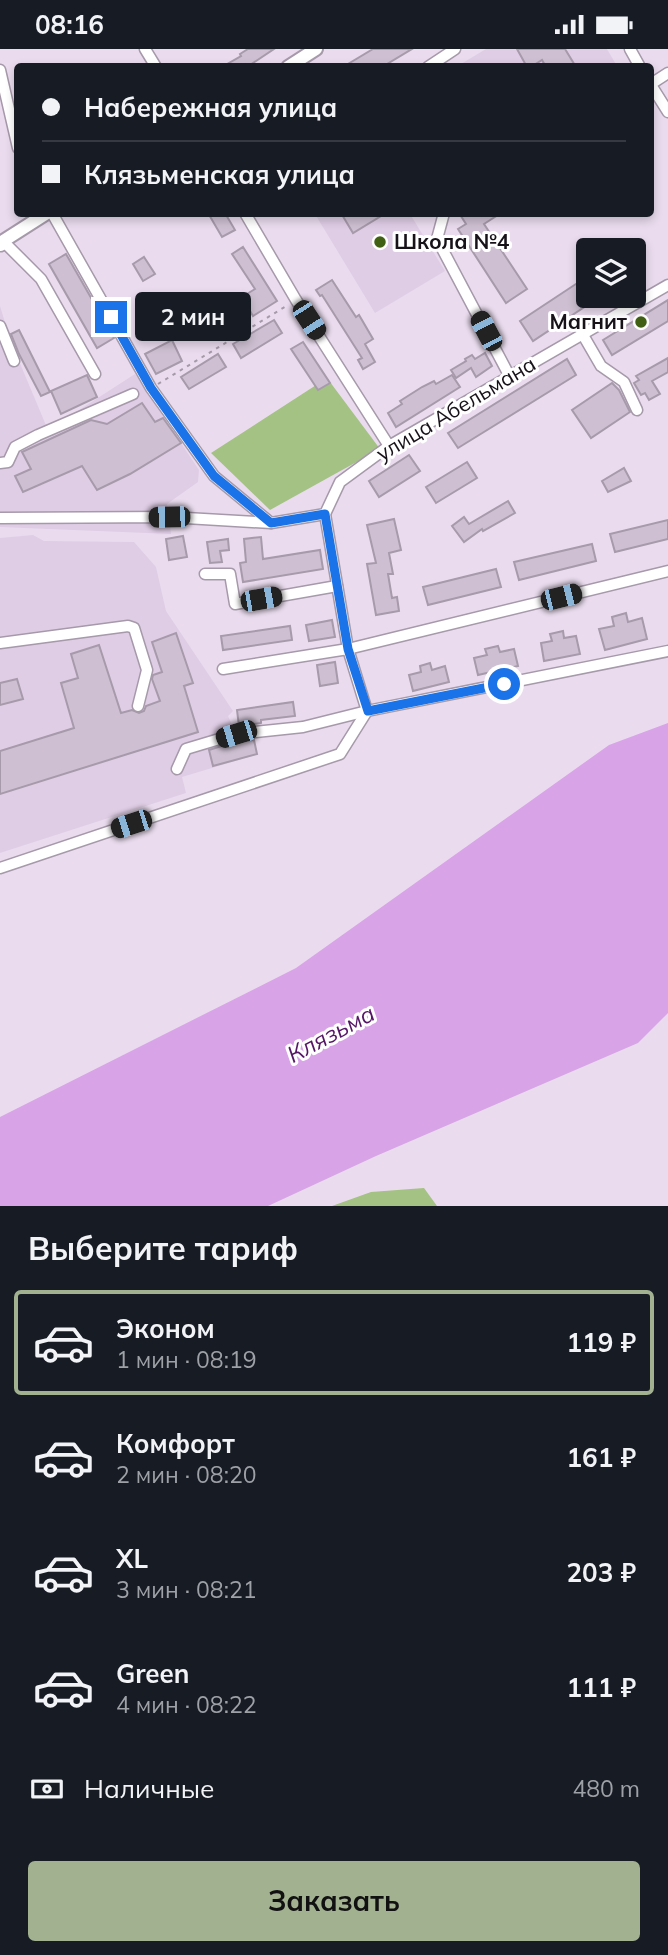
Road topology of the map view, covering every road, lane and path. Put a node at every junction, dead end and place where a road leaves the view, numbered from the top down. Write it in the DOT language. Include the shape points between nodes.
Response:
graph roads {
  1 [pos="316,49"];
  2 [pos="455,49"];
  3 [pos="294,63"];
  4 [pos="434,63"];
  5 [pos="0,70"];
  6 [pos="654,89"];
  7 [pos="668,112"];
  8 [pos="14,131"];
  9 [pos="44,217"];
  10 [pos="52,217"];
  11 [pos="247,217"];
  12 [pos="443,217"];
  13 [pos="1,244"];
  14 [pos="668,285"];
  15 [pos="296,300"];
  16 [pos="0,326"];
  17 [pos="583,335"];
  18 [pos="14,361"];
  19 [pos="96,374"];
  20 [pos="510,377"];
  21 [pos="151,388"];
  22 [pos="133,394"];
  23 [pos="637,410"];
  24 [pos="389,446"];
  25 [pos="0,463"];
  26 [pos="325,514"];
  27 [pos="0,518"];
  28 [pos="271,523"];
  29 [pos="668,572"];
  30 [pos="205,574"];
  31 [pos="337,586"];
  32 [pos="0,643"];
  33 [pos="348,649"];
  34 [pos="668,651"];
  35 [pos="223,669"];
  36 [pos="138,705"];
  37 [pos="368,711"];
  38 [pos="177,769"];
  39 [pos="0,868"];
  1 -- 3 [label="main road"];
  2 -- 4 [label="street"];
  5 -- 8 [label="street"];
  6 -- 7 [label="street"];
  9 -- 13 [label="main road"];
  10 -- 21 [label="street"];
  11 -- 15 [label="street"];
  12 -- 20 [label="street" via="437,239"];
  13 -- 19 [label="street" via="41,279"];
  14 -- 17 [label="street, улица Абельмана"];
  15 -- 21 [label="path"];
  15 -- 24 [label="street"];
  16 -- 18 [label="street"];
  17 -- 20 [label="street, улица Абельмана"];
  17 -- 23 [label="street" via="601,366 624,382"];
  20 -- 24 [label="street, улица Абельмана"];
  21 -- 28 [label="street" via="214,476"];
  22 -- 25 [label="street" via="15,447 8,462"];
  24 -- 26 [label="street, улица Абельмана" via="340,482"];
  26 -- 28 [label="street"];
  26 -- 31 [label="street"];
  27 -- 28 [label="street" via="169,517"];
  29 -- 33 [label="street"];
  30 -- 31 [label="street" via="230,574 235,604"];
  31 -- 33 [label="street"];
  32 -- 36 [label="street" via="134,628 147,670"];
  33 -- 35 [label="street"];
  33 -- 37 [label="street"];
  34 -- 37 [label="street"];
  37 -- 38 [label="street" via="303,727 236,734 186,749"];
  37 -- 39 [label="street" via="340,754"];
}
